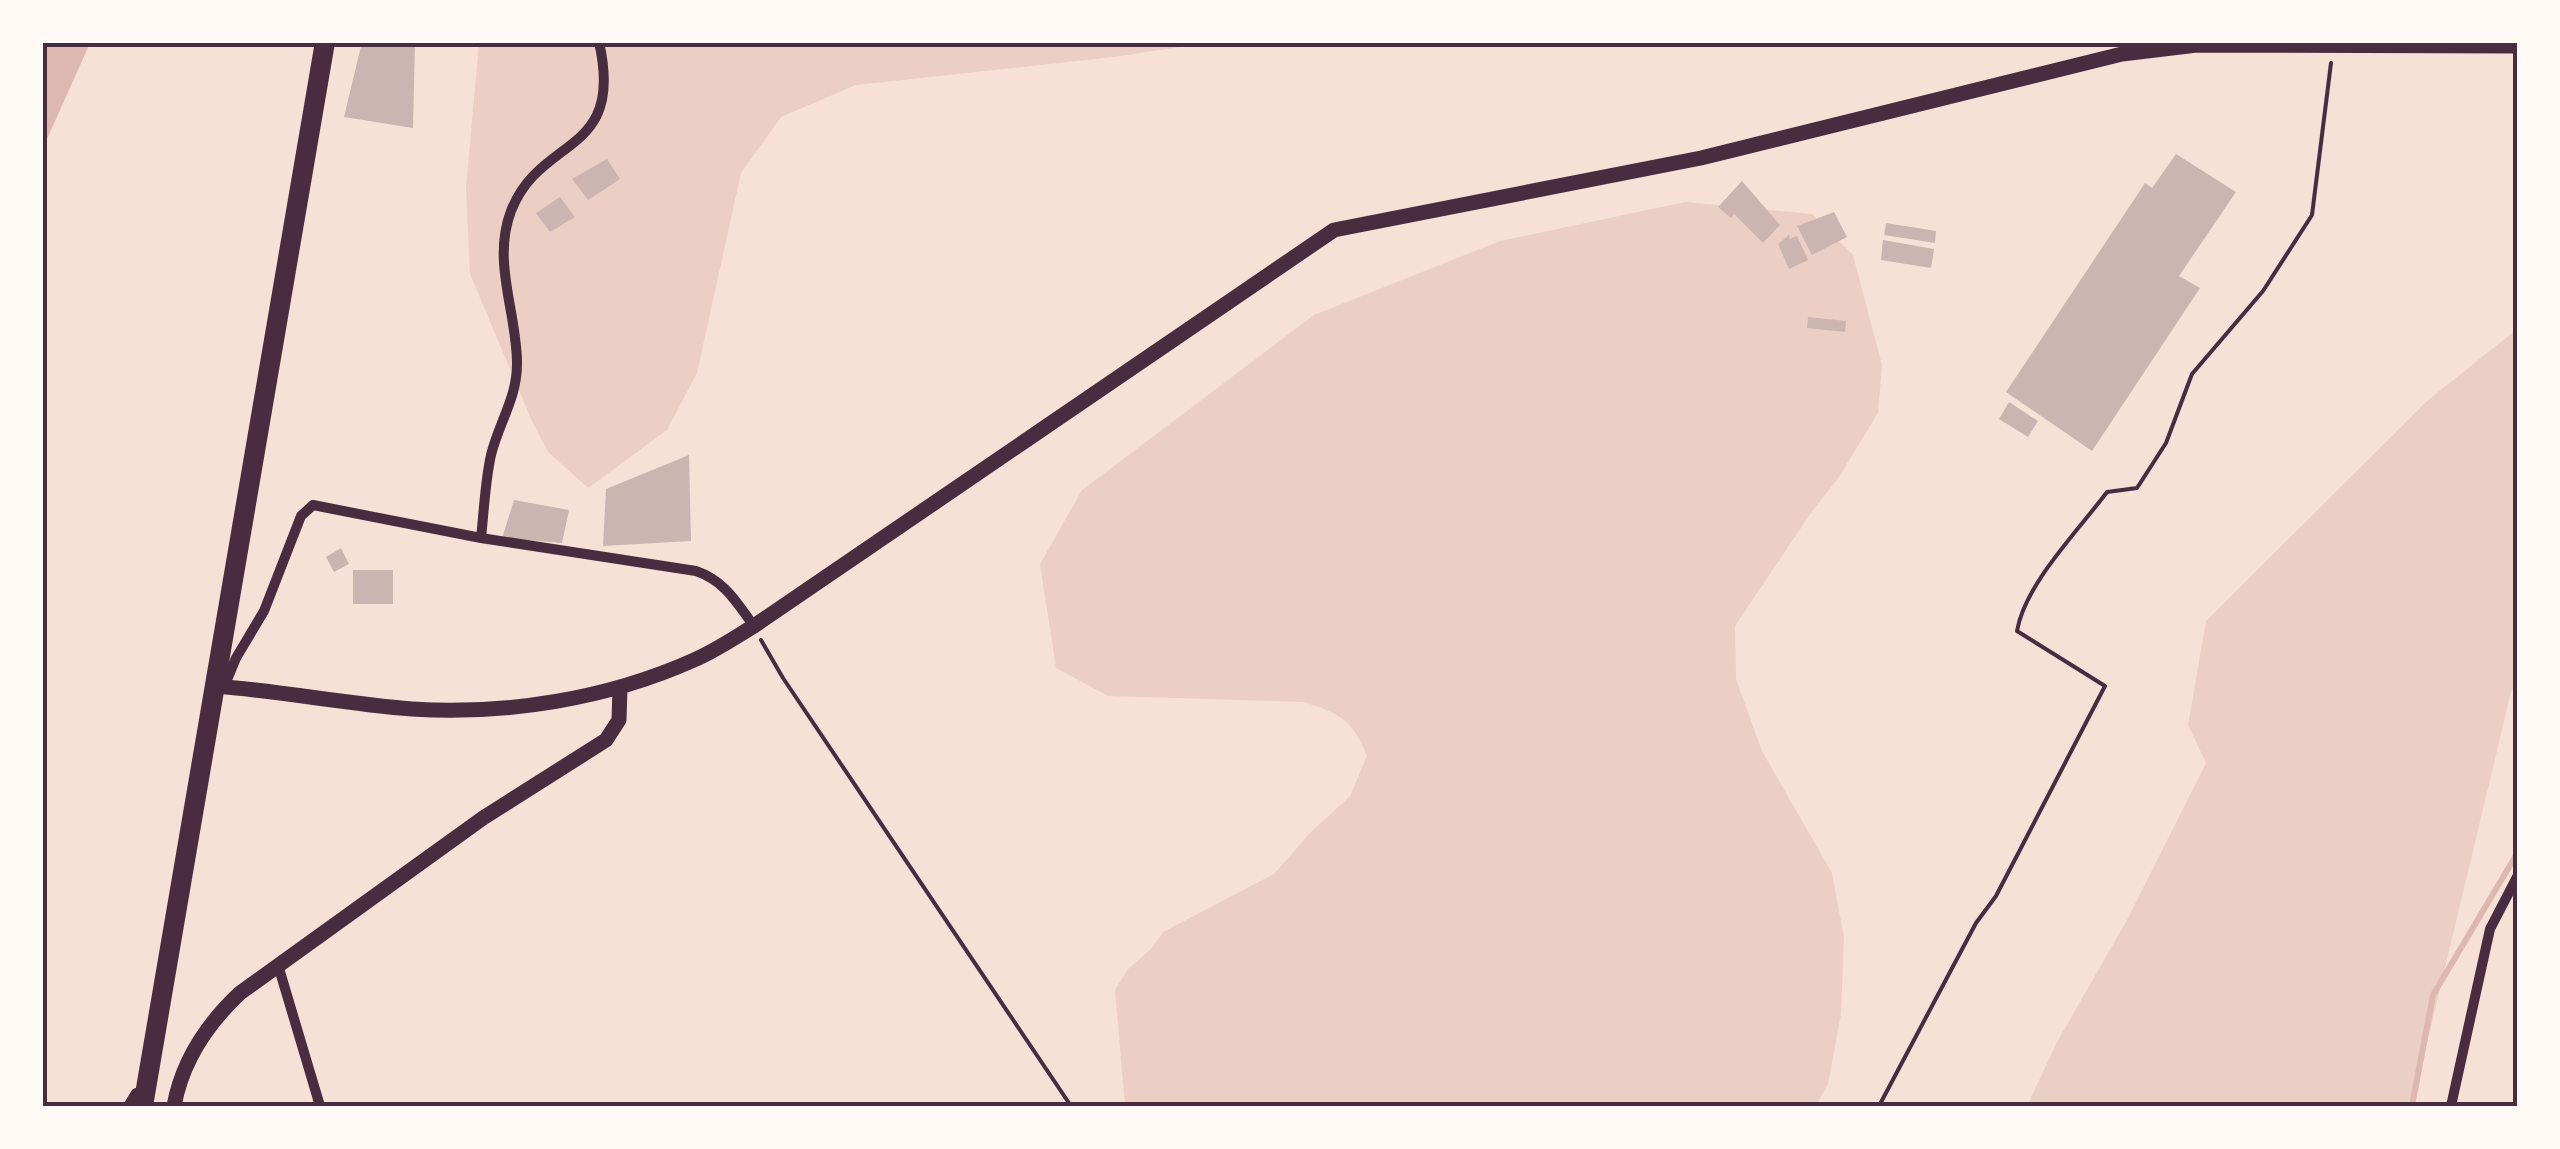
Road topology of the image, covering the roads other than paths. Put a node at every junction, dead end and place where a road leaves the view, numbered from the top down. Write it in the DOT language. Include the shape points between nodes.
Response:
graph roads {
  1 [pos="326,42"];
  2 [pos="599,42"];
  3 [pos="2335,43"];
  4 [pos="2518,46"];
  5 [pos="2117,48"];
  6 [pos="481,538"];
  7 [pos="754,626"];
  8 [pos="220,687"];
  9 [pos="620,688"];
  10 [pos="2518,875"];
  11 [pos="278,965"];
  12 [pos="145,1098"];
  13 [pos="128,1106"];
  14 [pos="174,1106"];
  15 [pos="320,1106"];
  16 [pos="2452,1106"];
  1 -- 8 [label="highway"];
  2 -- 6 [label="street" via="600,112 591,129 524,186 505,228 502,258 516,387 491,456"];
  3 -- 4 [label="street"];
  3 -- 5 [label="street"];
  5 -- 7 [label="street" via="1700,158 1334,230"];
  6 -- 7 [label="street" via="716,578"];
  6 -- 8 [label="street" via="322,504 304,510 264,611"];
  7 -- 9 [label="street" via="696,659"];
  8 -- 9 [label="street" via="462,710"];
  8 -- 12 [label="highway"];
  9 -- 11 [label="street" via="619,720 606,740 483,818"];
  10 -- 16 [label="street" via="2490,929"];
  11 -- 14 [label="street" via="214,1018 183,1070"];
  11 -- 15 [label="street"];
  12 -- 13 [label="street" via="136,1093"];
}
